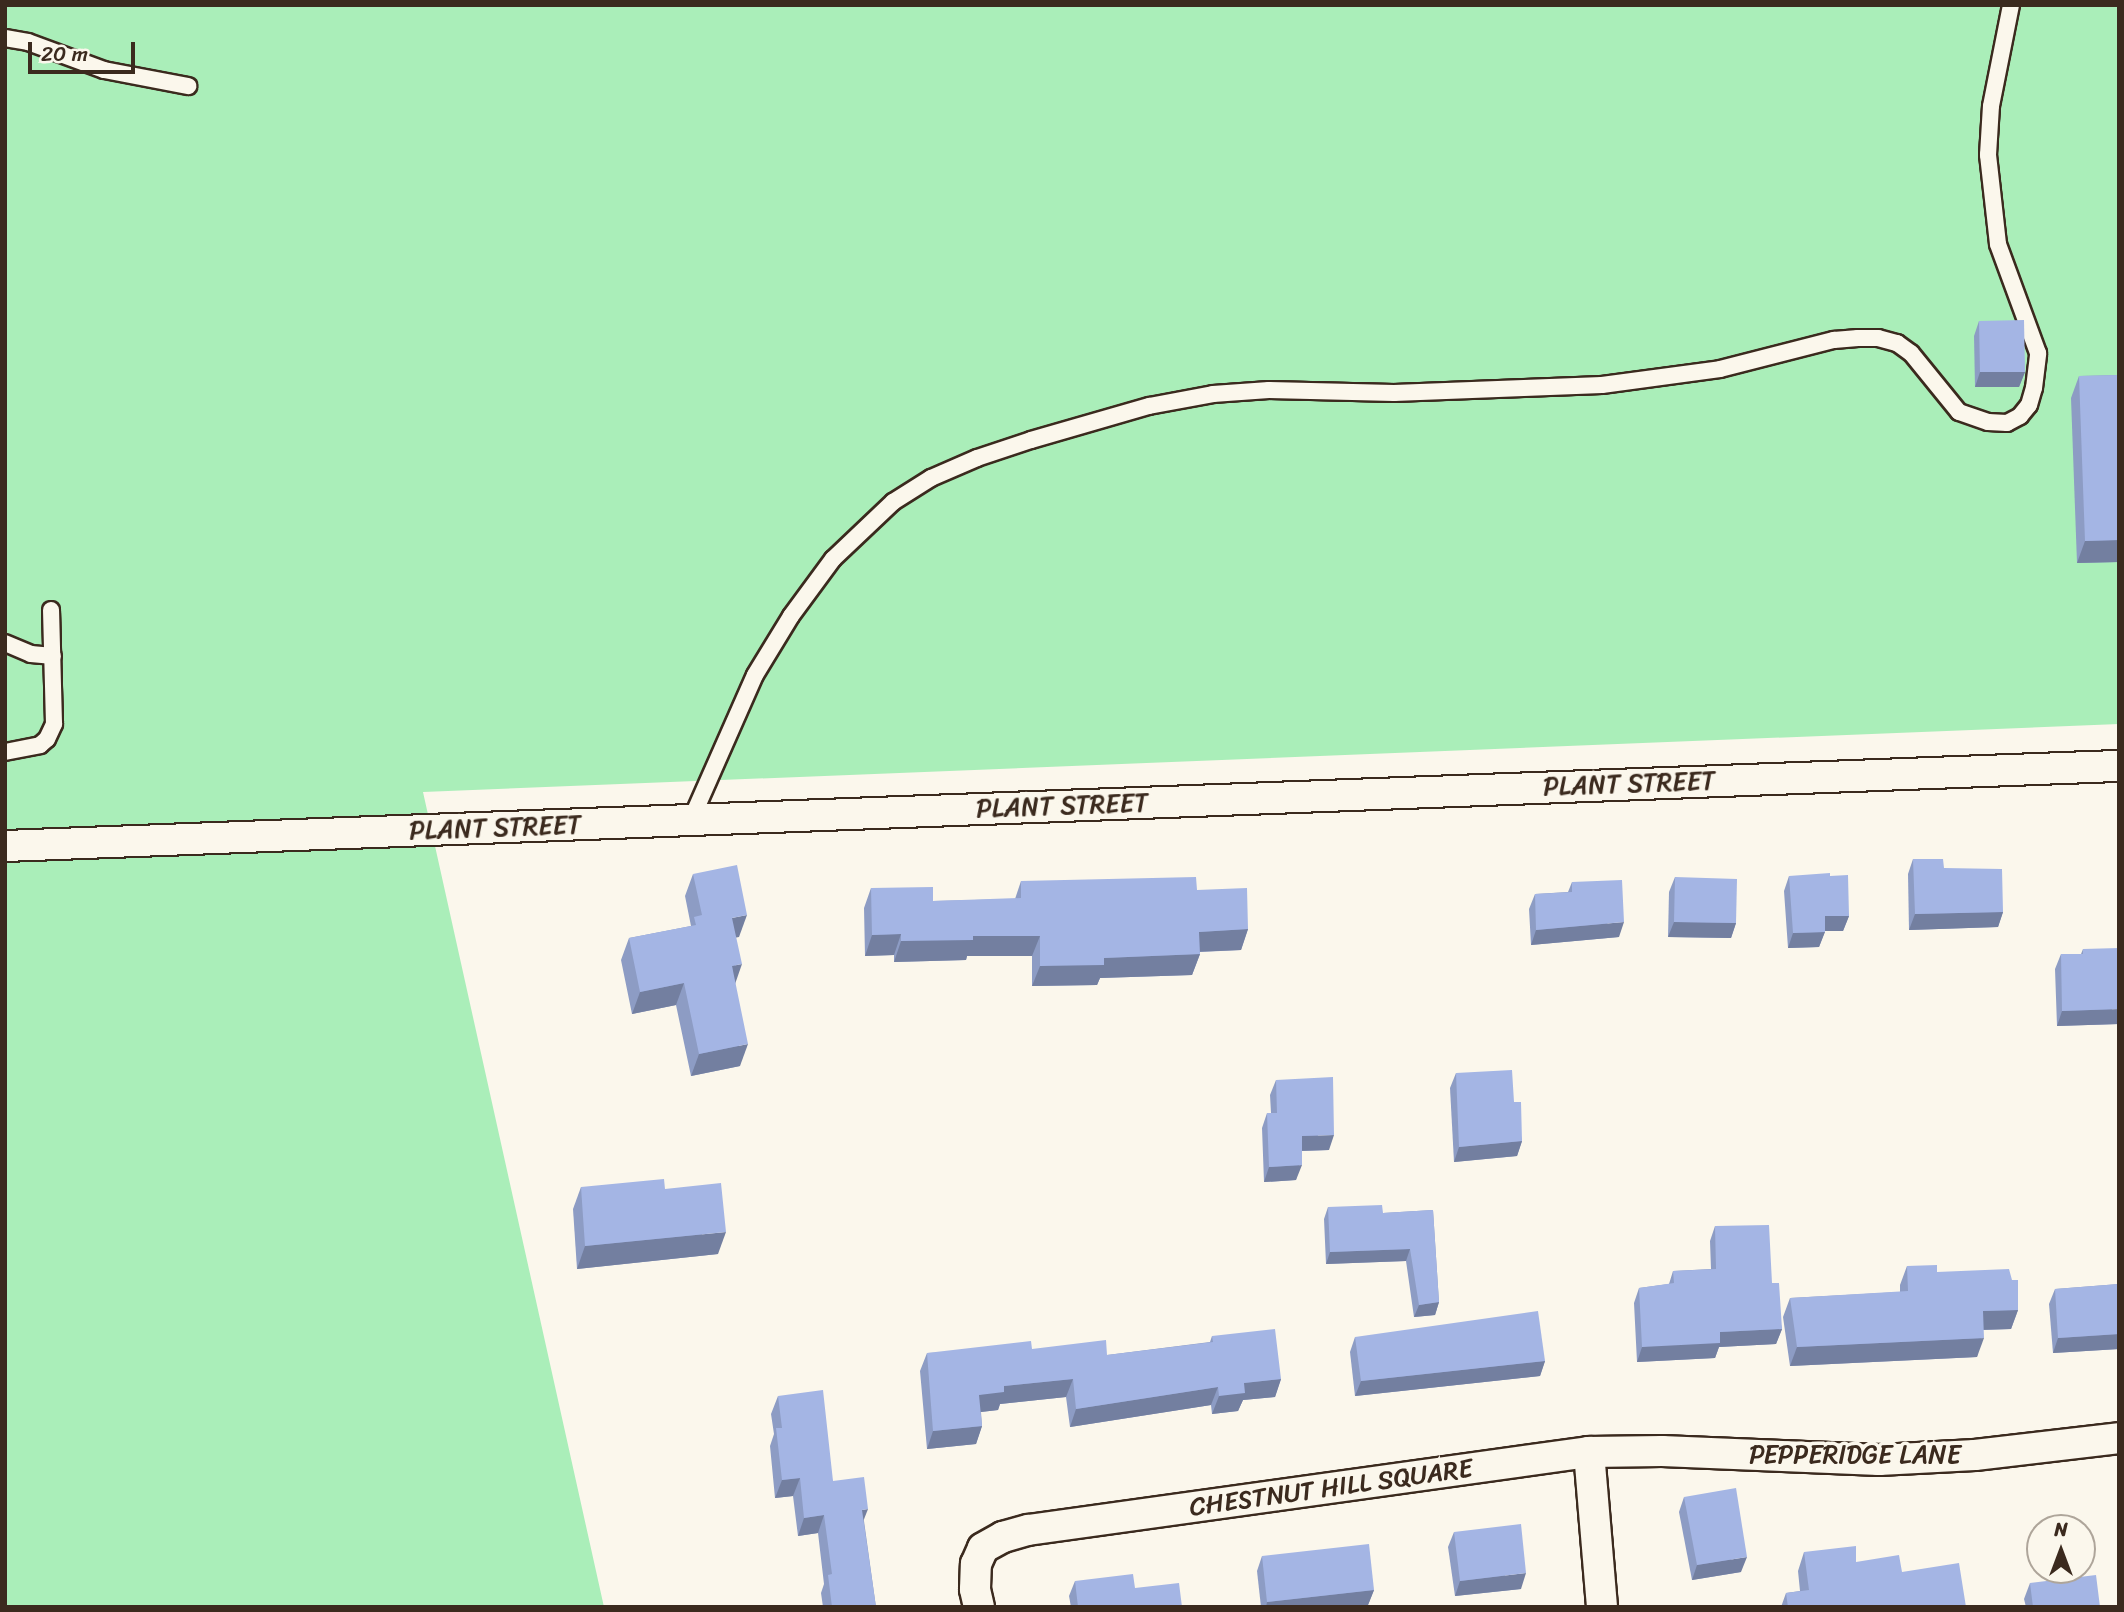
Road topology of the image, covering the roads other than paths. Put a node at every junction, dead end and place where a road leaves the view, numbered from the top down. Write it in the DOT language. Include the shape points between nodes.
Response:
graph roads {
  1 [pos="2011,5"];
  2 [pos="5,38"];
  3 [pos="188,86"];
  4 [pos="51,610"];
  5 [pos="5,643"];
  6 [pos="53,656"];
  7 [pos="5,752"];
  8 [pos="2119,766"];
  9 [pos="691,820"];
  10 [pos="5,846"];
  11 [pos="2119,1438"];
  12 [pos="1590,1452"];
  13 [pos="979,1607"];
  14 [pos="1602,1607"];
  1 -- 9 [label="lane" via="1991,106 1988,155 1998,244 2038,353 2034,388 2020,416 2007,423 1988,422 1959,412 1911,353 1888,340 1858,338 1720,369 1602,385 1204,395 1031,440 931,478 893,502 833,559 755,675"];
  2 -- 3 [label="lane" via="29,42 104,70"];
  4 -- 6 [label="lane"];
  5 -- 6 [label="lane" via="31,654"];
  6 -- 7 [label="lane" via="55,705 50,733 40,745"];
  8 -- 9 [label="street, PLANT STREET"];
  9 -- 10 [label="street, PLANT STREET"];
  11 -- 12 [label="street, PEPPERIDGE LANE" via="1975,1455 1879,1460"];
  12 -- 13 [label="street, CHESTNUT HILL SQUARE" via="1028,1530 983,1548 976,1564"];
  12 -- 14 [label="street"];
}
